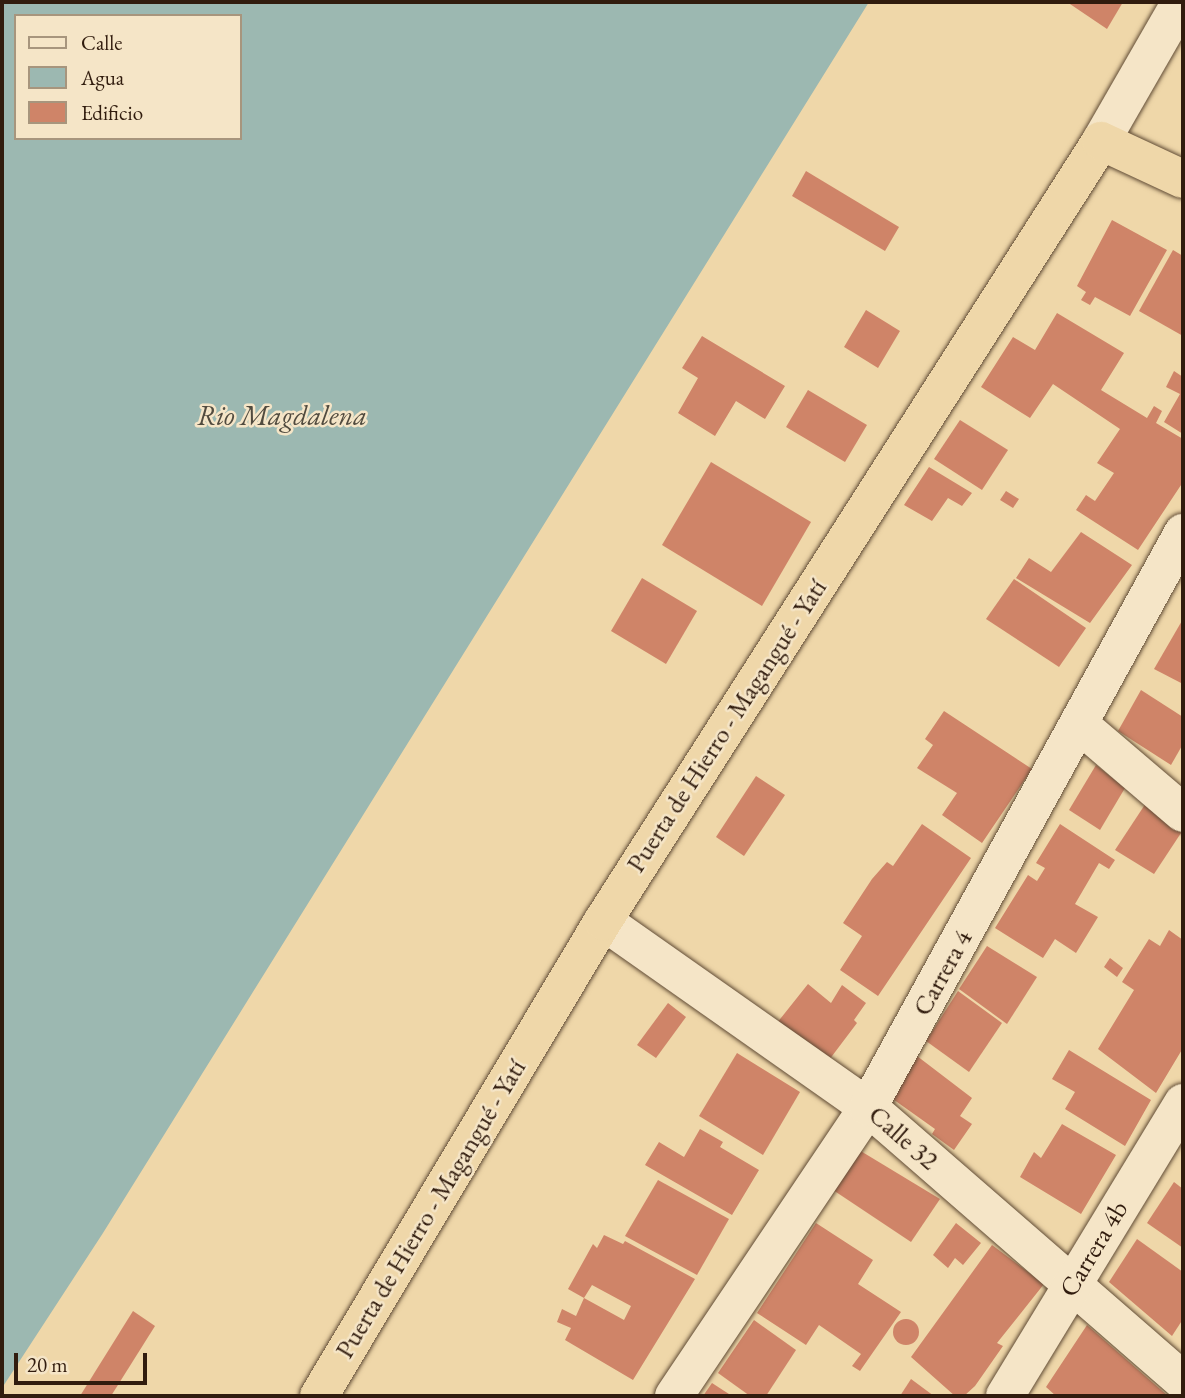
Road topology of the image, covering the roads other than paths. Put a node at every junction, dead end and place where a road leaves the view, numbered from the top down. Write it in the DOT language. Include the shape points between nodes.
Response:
graph roads {
  1 [pos="1181,2"];
  2 [pos="1101,141"];
  3 [pos="1183,179"];
  4 [pos="1183,533"];
  5 [pos="1080,725"];
  6 [pos="1183,813"];
  7 [pos="603,921"];
  8 [pos="1183,1103"];
  9 [pos="868,1107"];
  10 [pos="1073,1284"];
  11 [pos="1183,1381"];
  12 [pos="324,1394"];
  13 [pos="674,1396"];
  14 [pos="1005,1396"];
  1 -- 2 [label="street"];
  2 -- 3 [label="highway"];
  2 -- 7 [label="highway, Puerta de Hierro - Magangué - Yatí"];
  4 -- 5 [label="street, Carrera 4"];
  5 -- 6 [label="street"];
  5 -- 9 [label="street, Carrera 4"];
  7 -- 9 [label="street, Calle 32"];
  7 -- 12 [label="highway, Puerta de Hierro - Magangué - Yatí"];
  8 -- 10 [label="street, Carrera 4b"];
  9 -- 10 [label="street, Calle 32"];
  9 -- 13 [label="street, Carrera 4"];
  10 -- 11 [label="street, Calle 32"];
  10 -- 14 [label="street, Carrera 4b"];
}
